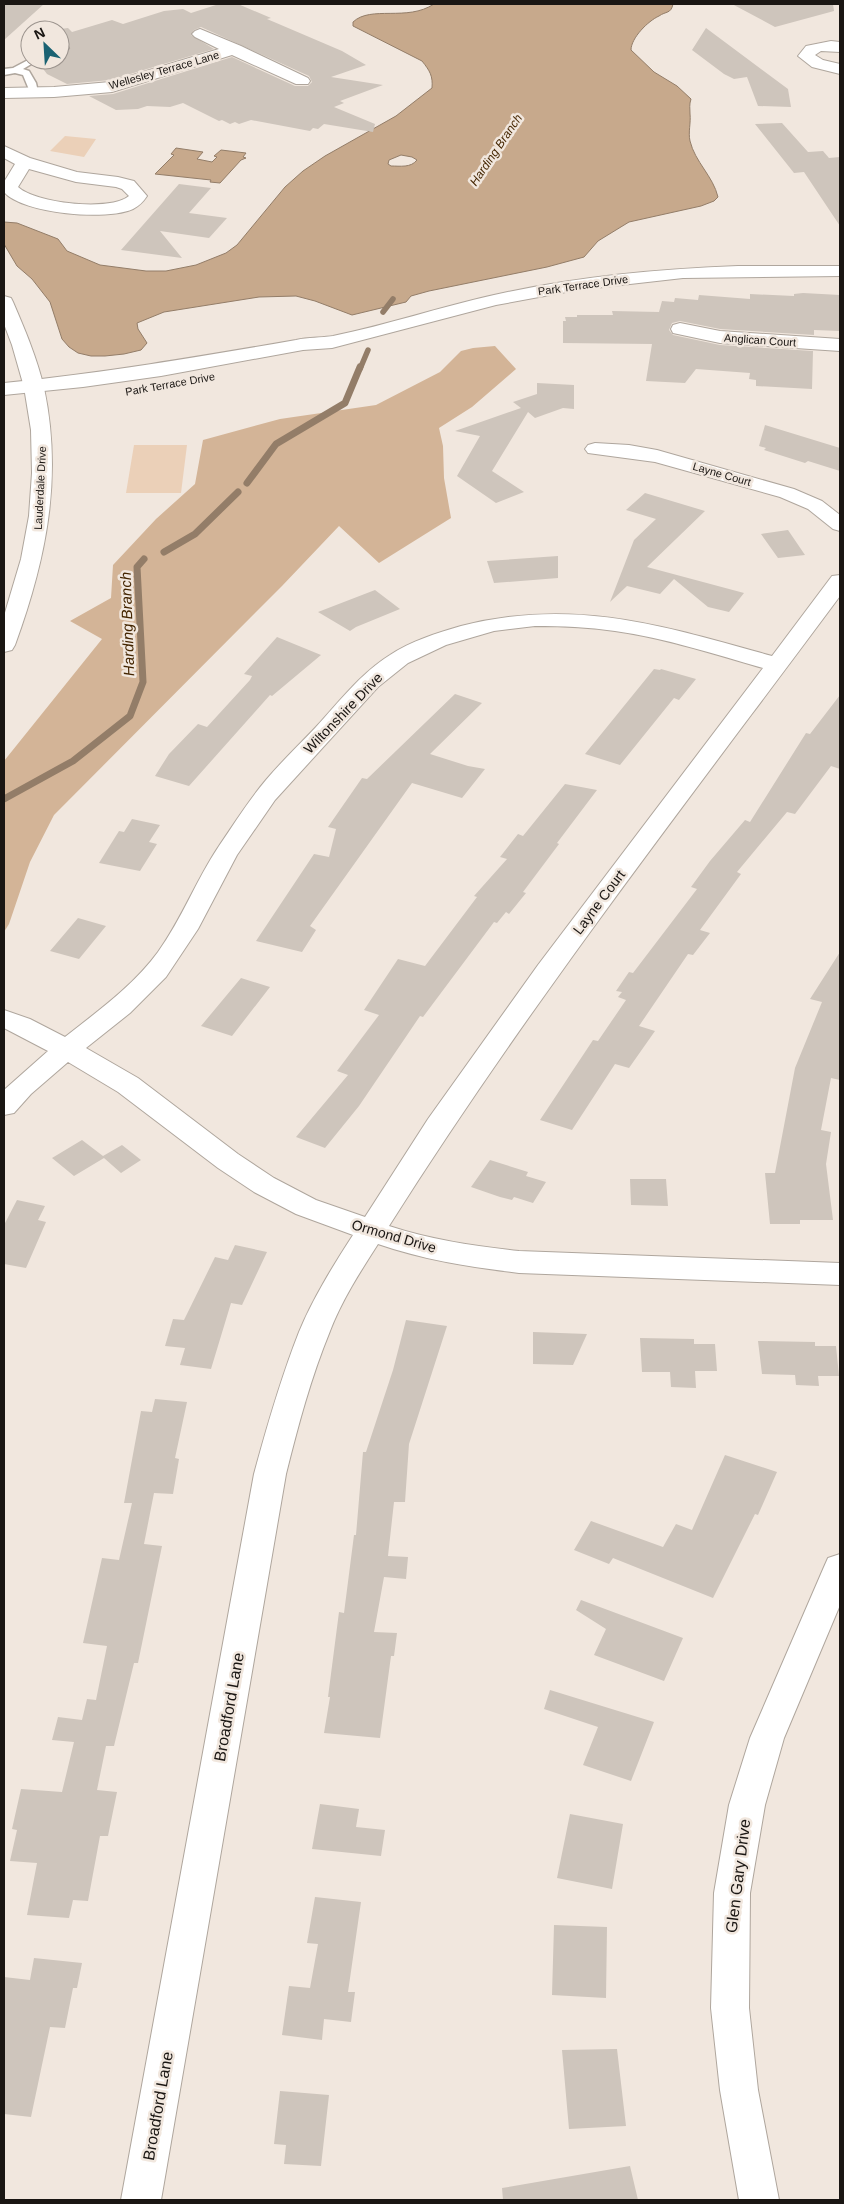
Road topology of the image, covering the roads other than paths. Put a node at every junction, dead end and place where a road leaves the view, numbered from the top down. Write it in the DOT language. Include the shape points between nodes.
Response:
graph roads {
  1 [pos="200,34"];
  2 [pos="840,47"];
  3 [pos="234,49"];
  4 [pos="20,67"];
  5 [pos="840,69"];
  6 [pos="15,70"];
  7 [pos="4,72"];
  8 [pos="302,81"];
  9 [pos="34,92"];
  10 [pos="4,93"];
  11 [pos="4,151"];
  12 [pos="24,162"];
  13 [pos="840,271"];
  14 [pos="4,302"];
  15 [pos="680,329"];
  16 [pos="840,345"];
  17 [pos="4,390"];
  18 [pos="34,395"];
  19 [pos="4,406"];
  20 [pos="595,449"];
  21 [pos="840,525"];
  22 [pos="840,581"];
  23 [pos="4,645"];
  24 [pos="778,665"];
  25 [pos="4,1019"];
  26 [pos="68,1050"];
  27 [pos="4,1106"];
  28 [pos="371,1231"];
  29 [pos="840,1274"];
  30 [pos="839,1574"];
  31 [pos="141,2200"];
  32 [pos="760,2200"];
  1 -- 3 [label="street"];
  2 -- 5 [label="street" via="814,48 806,56 818,64"];
  3 -- 8 [label="street"];
  3 -- 9 [label="street, Wellesley Terrace Lane" via="112,86"];
  4 -- 6 [label="lane"];
  6 -- 7 [label="lane"];
  6 -- 9 [label="lane" via="26,73"];
  9 -- 10 [label="street, Wellesley Terrace Lane"];
  11 -- 12 [label="street"];
  12 -- 12 [label="street" via="9,187 20,197 98,210 126,206 138,196 128,185 118,182 76,177"];
  13 -- 18 [label="street, Park Terrace Drive" via="701,272 577,285 495,300 208,377 98,396"];
  14 -- 18 [label="street, Lauderdale Drive" via="27,359"];
  15 -- 16 [label="street, Anglican Court" via="720,337"];
  17 -- 18 [label="street, Park Terrace Drive"];
  18 -- 19 [label="street, Park Terrace Drive"];
  18 -- 23 [label="street, Lauderdale Drive" via="42,445 38,532 20,605"];
  20 -- 21 [label="street, Layne Court" via="657,456 787,493 815,505"];
  22 -- 24 [label="street, Layne Court"];
  24 -- 26 [label="street, Wiltonshire Drive" via="624,625 567,619 502,623 470,630 399,658 368,684 264,798 226,854 158,970"];
  24 -- 28 [label="street, Layne Court" via="547,971 438,1126"];
  25 -- 26 [label="street, Ormond Drive"];
  26 -- 27 [label="street, Wiltonshire Drive"];
  26 -- 28 [label="street, Ormond Drive" via="128,1085 264,1185 306,1207"];
  28 -- 29 [label="street, Ormond Drive" via="413,1245 519,1262"];
  28 -- 31 [label="street, Broadford Lane" via="342,1276 315,1330 270,1474"];
  30 -- 32 [label="street, Glen Gary Drive" via="767,1738 747,1805 732,1893 730,2008 739,2090"];
}
